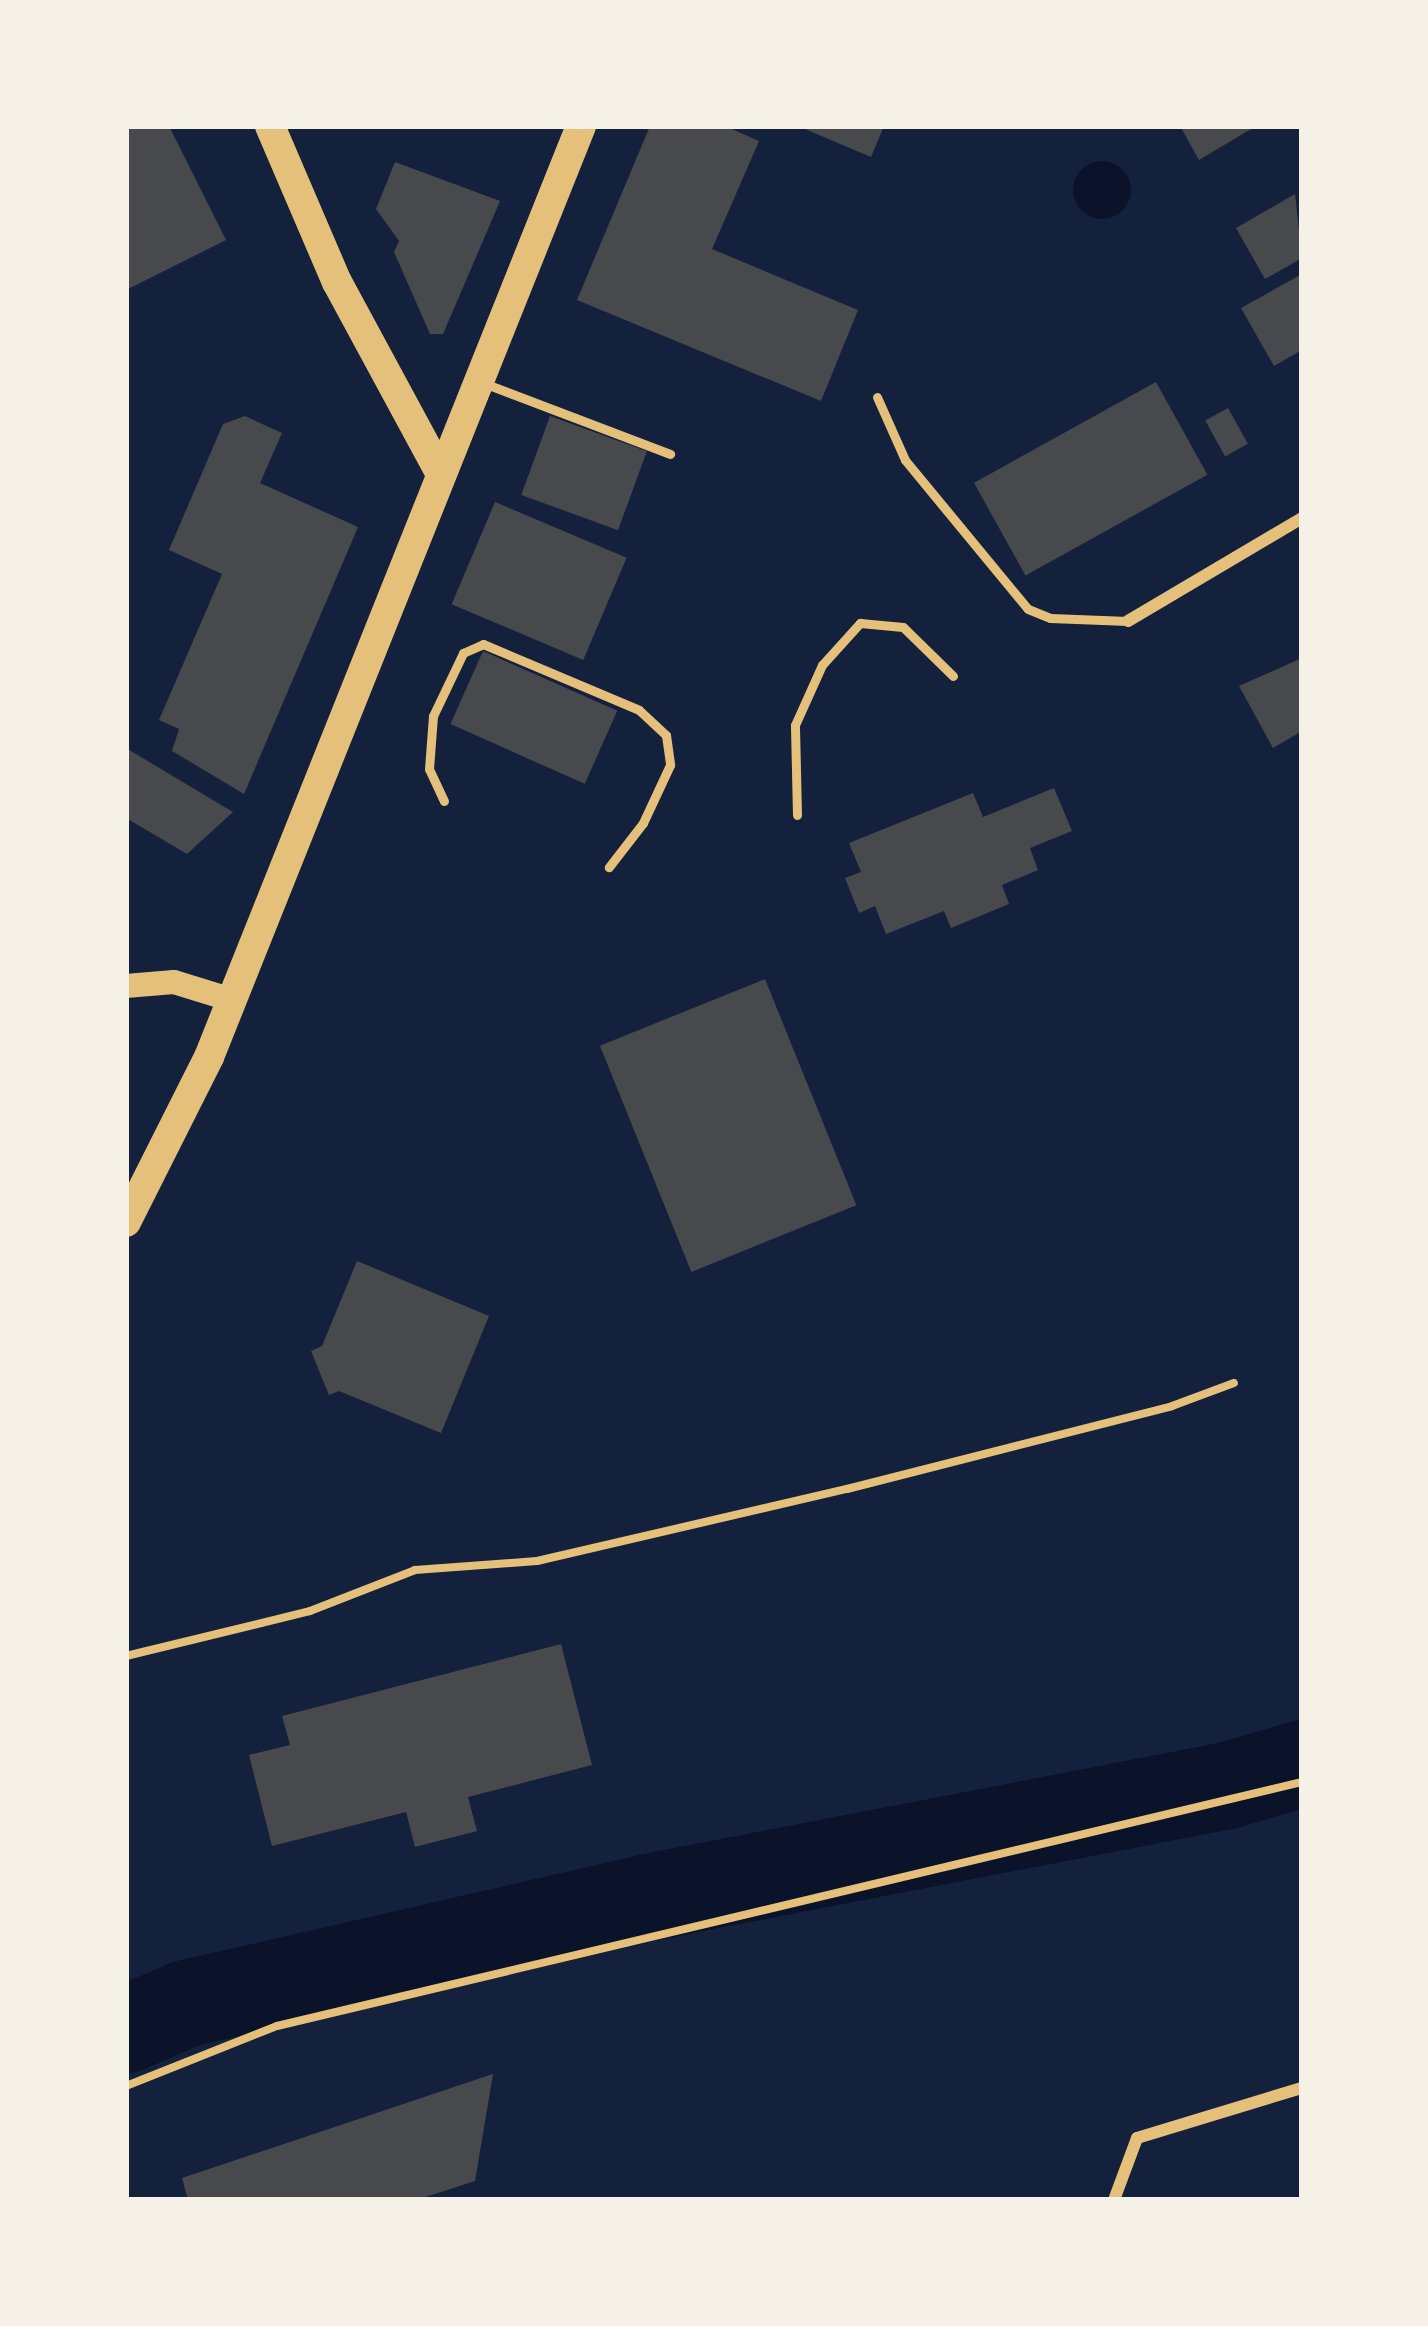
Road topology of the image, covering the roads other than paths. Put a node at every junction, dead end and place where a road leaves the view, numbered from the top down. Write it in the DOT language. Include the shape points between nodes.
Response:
graph roads {
  1 [pos="270,126"];
  2 [pos="581,126"];
  3 [pos="476,380"];
  4 [pos="877,397"];
  5 [pos="670,454"];
  6 [pos="439,471"];
  7 [pos="1302,518"];
  8 [pos="1128,622"];
  9 [pos="953,676"];
  10 [pos="443,801"];
  11 [pos="797,815"];
  12 [pos="609,866"];
  13 [pos="126,986"];
  14 [pos="232,1000"];
  15 [pos="126,1222"];
  16 [pos="1302,2088"];
  17 [pos="1114,2200"];
  1 -- 6 [label="main road" via="347,302"];
  2 -- 3 [label="main road"];
  3 -- 5 [label="lane"];
  3 -- 6 [label="main road"];
  4 -- 8 [label="lane" via="905,460 1028,608 1050,618"];
  6 -- 14 [label="main road"];
  7 -- 8 [label="street"];
  9 -- 11 [label="lane" via="903,627 860,623 822,665 795,725"];
  10 -- 12 [label="lane" via="429,769 434,716 463,653 483,644 639,710 666,735 670,765 643,823"];
  13 -- 14 [label="main road" via="174,982"];
  14 -- 15 [label="main road"];
  16 -- 17 [label="street" via="1137,2138"];
}
